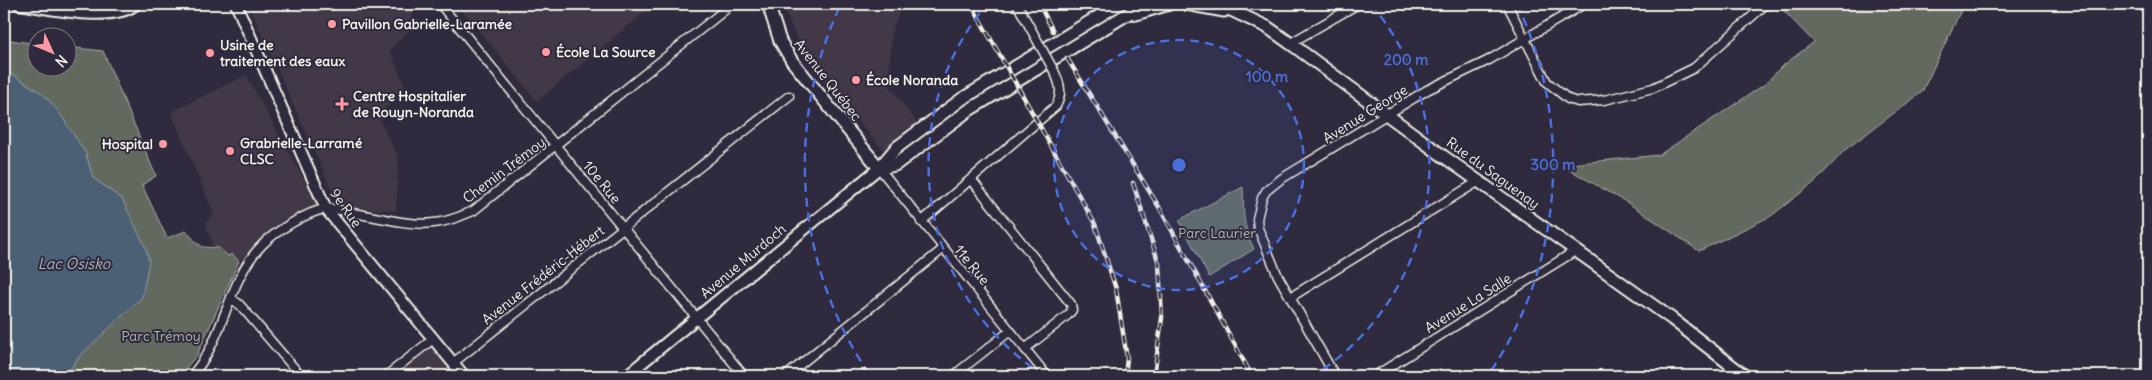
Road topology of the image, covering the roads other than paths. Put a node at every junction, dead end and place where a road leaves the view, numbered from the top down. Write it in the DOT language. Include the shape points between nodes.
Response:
graph roads {
  1 [pos="20,4"];
  2 [pos="143,4"];
  3 [pos="236,4"];
  4 [pos="440,4"];
  5 [pos="768,4"];
  6 [pos="1017,4"];
  7 [pos="1119,4"];
  8 [pos="1144,4"];
  9 [pos="1169,4"];
  10 [pos="1186,4"];
  11 [pos="1218,4"];
  12 [pos="1229,4"];
  13 [pos="1358,4"];
  14 [pos="1506,4"];
  15 [pos="1584,4"];
  16 [pos="1766,4"];
  17 [pos="133,6"];
  18 [pos="726,9"];
  19 [pos="1248,18"];
  20 [pos="1112,25"];
  21 [pos="1526,40"];
  22 [pos="1289,44"];
  23 [pos="789,96"];
  24 [pos="1386,115"];
  25 [pos="556,146"];
  26 [pos="879,168"];
  27 [pos="971,179"];
  28 [pos="1479,182"];
  29 [pos="326,209"];
  30 [pos="921,222"];
  31 [pos="623,228"];
  32 [pos="943,248"];
  33 [pos="1575,251"];
  34 [pos="1291,297"];
  35 [pos="231,298"];
  36 [pos="697,318"];
  37 [pos="1010,331"];
  38 [pos="433,339"];
  39 [pos="1026,350"];
  40 [pos="452,362"];
  41 [pos="191,376"];
  42 [pos="300,376"];
  43 [pos="386,376"];
  44 [pos="464,376"];
  45 [pos="626,376"];
  46 [pos="744,376"];
  47 [pos="786,376"];
  48 [pos="953,376"];
  49 [pos="1047,376"];
  50 [pos="1335,376"];
  51 [pos="1375,376"];
  52 [pos="1745,376"];
  1 -- 17 [label="street" via="97,14 118,13"];
  2 -- 17 [label="street"];
  3 -- 29 [label="street, 9e Rue"];
  4 -- 25 [label="street, 10e Rue"];
  5 -- 26 [label="main road, Avenue Québec" via="780,41 792,62"];
  6 -- 27 [label="street, bridge" via="1054,71 1060,88 1059,100"];
  7 -- 26 [label="main road, Avenue Murdoch" via="962,99 896,148"];
  8 -- 20 [label="main road, Avenue Murdoch"];
  9 -- 20 [label="main road"];
  10 -- 19 [label="main road" via="1212,7"];
  11 -- 19 [label="main road, Rue du Saguenay"];
  12 -- 19 [label="street"];
  13 -- 22 [label="street"];
  14 -- 21 [label="street"];
  15 -- 21 [label="street, Avenue George"];
  16 -- 21 [label="street" via="1694,68 1654,88 1604,100 1578,102 1554,89 1538,68"];
  18 -- 25 [label="street, Chemin Trémoy"];
  19 -- 22 [label="main road, Rue du Saguenay"];
  20 -- 26 [label="main road, Avenue Murdoch" via="948,124 895,165"];
  21 -- 24 [label="street, Avenue George"];
  22 -- 24 [label="main road, Rue du Saguenay"];
  23 -- 31 [label="street, Avenue Frédéric-Hébert"];
  24 -- 28 [label="main road, Rue du Saguenay"];
  24 -- 34 [label="street, Avenue George" via="1266,191 1257,219 1258,228 1278,276"];
  25 -- 29 [label="street, Chemin Trémoy" via="473,211 445,221 432,224"];
  25 -- 31 [label="street, 10e Rue"];
  26 -- 30 [label="street, 11e Rue"];
  26 -- 36 [label="street, Avenue Murdoch"];
  27 -- 30 [label="street"];
  27 -- 39 [label="street" via="1071,304 1072,310 1068,315"];
  28 -- 33 [label="main road, Rue du Saguenay"];
  28 -- 34 [label="street"];
  29 -- 35 [label="street, Chemin Trémoy" via="309,214 262,244 250,259"];
  29 -- 38 [label="street, 9e Rue"];
  30 -- 32 [label="street, 11e Rue"];
  31 -- 36 [label="street, 10e Rue"];
  31 -- 40 [label="street, Avenue Frédéric-Hébert"];
  32 -- 37 [label="street, 11e Rue"];
  32 -- 47 [label="street"];
  33 -- 51 [label="street, Avenue La Salle"];
  33 -- 52 [label="main road, Rue du Saguenay" via="1672,319"];
  34 -- 50 [label="street"];
  35 -- 41 [label="street, Chemin Trémoy" via="212,345"];
  35 -- 42 [label="street"];
  36 -- 45 [label="street, Avenue Murdoch"];
  36 -- 46 [label="street, 10e Rue"];
  37 -- 39 [label="street, 11e Rue"];
  37 -- 48 [label="street"];
  38 -- 40 [label="street, 9e Rue"];
  38 -- 43 [label="street"];
  39 -- 49 [label="street, 11e Rue"];
  40 -- 44 [label="street, 9e Rue"];
}
